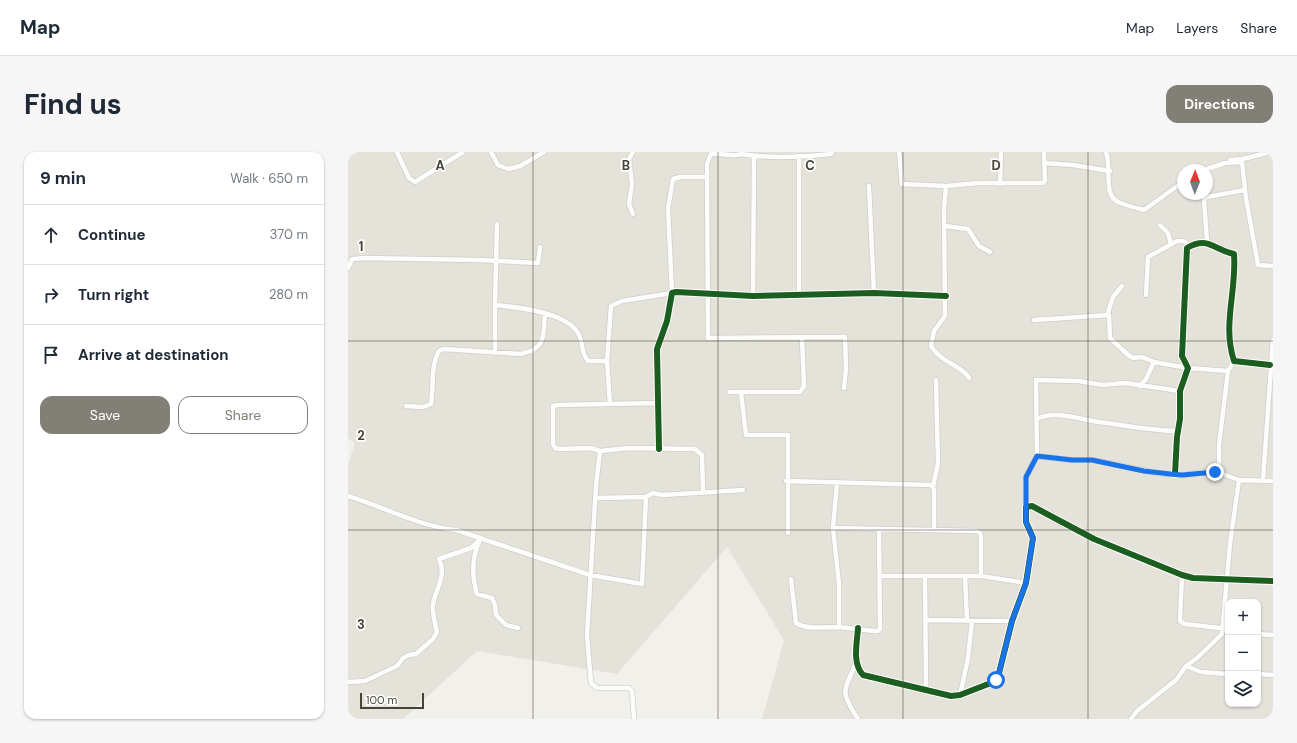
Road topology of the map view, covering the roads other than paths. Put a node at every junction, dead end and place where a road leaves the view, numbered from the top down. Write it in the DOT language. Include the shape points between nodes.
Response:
graph roads {
  1 [pos="397,152"];
  2 [pos="463,152"];
  3 [pos="491,152"];
  4 [pos="544,152"];
  5 [pos="633,152"];
  6 [pos="832,152"];
  7 [pos="899,152"];
  8 [pos="1001,152"];
  9 [pos="1044,152"];
  10 [pos="1106,152"];
  11 [pos="1270,152"];
  12 [pos="741,153"];
  13 [pos="754,156"];
  14 [pos="799,156"];
  15 [pos="1230,160"];
  16 [pos="1044,163"];
  17 [pos="1213,167"];
  18 [pos="1110,171"];
  19 [pos="707,177"];
  20 [pos="1000,184"];
  21 [pos="869,186"];
  22 [pos="946,186"];
  23 [pos="1177,186"];
  24 [pos="1245,190"];
  25 [pos="633,214"];
  26 [pos="497,224"];
  27 [pos="1160,225"];
  28 [pos="945,226"];
  29 [pos="1207,242"];
  30 [pos="1171,244"];
  31 [pos="1190,246"];
  32 [pos="540,247"];
  33 [pos="990,252"];
  34 [pos="496,261"];
  35 [pos="1273,266"];
  36 [pos="348,268"];
  37 [pos="1122,286"];
  38 [pos="672,293"];
  39 [pos="707,294"];
  40 [pos="874,294"];
  41 [pos="1146,295"];
  42 [pos="752,296"];
  43 [pos="799,296"];
  44 [pos="946,296"];
  45 [pos="495,304"];
  46 [pos="545,313"];
  47 [pos="1108,315"];
  48 [pos="1034,320"];
  49 [pos="802,338"];
  50 [pos="1273,340"];
  51 [pos="495,353"];
  52 [pos="607,361"];
  53 [pos="1234,361"];
  54 [pos="1154,362"];
  55 [pos="1270,365"];
  56 [pos="1188,368"];
  57 [pos="1228,371"];
  58 [pos="969,378"];
  59 [pos="936,380"];
  60 [pos="1140,386"];
  61 [pos="844,388"];
  62 [pos="729,392"];
  63 [pos="1180,392"];
  64 [pos="742,393"];
  65 [pos="659,403"];
  66 [pos="610,404"];
  67 [pos="406,406"];
  68 [pos="1037,419"];
  69 [pos="1178,431"];
  70 [pos="659,448"];
  71 [pos="600,451"];
  72 [pos="1037,456"];
  73 [pos="1215,472"];
  74 [pos="1175,474"];
  75 [pos="1239,480"];
  76 [pos="1263,480"];
  77 [pos="786,481"];
  78 [pos="1273,481"];
  79 [pos="837,483"];
  80 [pos="933,487"];
  81 [pos="743,490"];
  82 [pos="703,492"];
  83 [pos="348,496"];
  84 [pos="646,497"];
  85 [pos="596,498"];
  86 [pos="1026,507"];
  87 [pos="833,528"];
  88 [pos="879,529"];
  89 [pos="934,530"];
  90 [pos="788,533"];
  91 [pos="480,539"];
  92 [pos="590,575"];
  93 [pos="1182,575"];
  94 [pos="880,576"];
  95 [pos="924,576"];
  96 [pos="965,576"];
  97 [pos="981,576"];
  98 [pos="791,579"];
  99 [pos="1228,580"];
  100 [pos="1273,581"];
  101 [pos="1026,583"];
  102 [pos="1225,617"];
  103 [pos="925,620"];
  104 [pos="969,621"];
  105 [pos="1012,621"];
  106 [pos="839,627"];
  107 [pos="518,628"];
  108 [pos="858,628"];
  109 [pos="1225,629"];
  110 [pos="1225,630"];
  111 [pos="1261,634"];
  112 [pos="1273,635"];
  113 [pos="856,662"];
  114 [pos="1186,666"];
  115 [pos="1225,674"];
  116 [pos="1261,674"];
  117 [pos="1273,675"];
  118 [pos="348,682"];
  119 [pos="926,690"];
  120 [pos="960,695"];
  121 [pos="634,719"];
  122 [pos="858,719"];
  123 [pos="1131,719"];
  1 -- 2 [label="street" via="409,178 415,182"];
  3 -- 4 [label="street" via="498,165 508,169 520,166"];
  5 -- 25 [label="street" via="629,159 632,184 629,204"];
  6 -- 14 [label="street"];
  7 -- 22 [label="street" via="902,184"];
  8 -- 20 [label="street"];
  9 -- 16 [label="street"];
  10 -- 18 [label="street"];
  11 -- 15 [label="street"];
  12 -- 13 [label="street"];
  12 -- 19 [label="street" via="735,156 716,152 711,154 707,164"];
  13 -- 14 [label="street"];
  13 -- 42 [label="street"];
  14 -- 43 [label="street"];
  16 -- 18 [label="street"];
  16 -- 20 [label="street" via="1044,183"];
  17 -- 24 [label="street" via="1242,162"];
  18 -- 23 [label="street" via="1107,186 1112,197 1118,203 1144,210"];
  19 -- 38 [label="street" via="680,177 673,180 668,209"];
  19 -- 39 [label="street"];
  20 -- 22 [label="street"];
  21 -- 40 [label="street"];
  22 -- 28 [label="street"];
  24 -- 29 [label="street" via="1204,199"];
  24 -- 35 [label="street" via="1258,266"];
  26 -- 34 [label="street"];
  27 -- 30 [label="street" via="1168,233"];
  28 -- 33 [label="street" via="968,229 979,246"];
  28 -- 44 [label="street"];
  29 -- 31 [label="street" via="1197,242"];
  29 -- 53 [label="street" via="1221,251 1234,254 1229,346"];
  30 -- 31 [label="street" via="1184,241"];
  30 -- 41 [label="street" via="1148,257"];
  31 -- 56 [label="street" via="1187,248 1182,356"];
  32 -- 34 [label="street" via="538,263"];
  34 -- 36 [label="street" via="364,258 352,259"];
  34 -- 45 [label="street"];
  37 -- 47 [label="street" via="1113,297"];
  38 -- 39 [label="street"];
  38 -- 52 [label="street" via="622,301 610,306"];
  38 -- 65 [label="street" via="667,321 657,348"];
  39 -- 42 [label="street"];
  39 -- 49 [label="street" via="708,338"];
  40 -- 43 [label="street"];
  40 -- 44 [label="street"];
  42 -- 43 [label="street"];
  44 -- 58 [label="street" via="945,316 934,331 931,346 936,356 966,372"];
  45 -- 46 [label="street"];
  45 -- 51 [label="street"];
  46 -- 51 [label="street" via="540,346 521,354"];
  46 -- 52 [label="street" via="572,326 580,340 582,354 588,362"];
  47 -- 48 [label="street"];
  47 -- 54 [label="street" via="1110,338 1128,355 1149,358"];
  49 -- 61 [label="street" via="845,337"];
  49 -- 64 [label="street" via="804,386 800,392"];
  50 -- 55 [label="street"];
  51 -- 67 [label="street" via="443,349 439,351 433,371 431,404 423,407"];
  52 -- 66 [label="street"];
  53 -- 55 [label="street"];
  53 -- 57 [label="street"];
  54 -- 56 [label="street"];
  54 -- 60 [label="street"];
  55 -- 76 [label="street" via="1269,417"];
  56 -- 57 [label="street"];
  56 -- 63 [label="street"];
  57 -- 73 [label="street" via="1219,445 1219,469"];
  59 -- 80 [label="street" via="938,463"];
  60 -- 63 [label="street"];
  60 -- 68 [label="street" via="1125,383 1102,385 1079,381 1036,380"];
  62 -- 64 [label="street"];
  63 -- 69 [label="street"];
  64 -- 77 [label="street" via="746,435 788,435"];
  65 -- 66 [label="street"];
  65 -- 70 [label="street"];
  66 -- 71 [label="street" via="553,406 555,448 591,448"];
  68 -- 69 [label="street" via="1044,415 1070,417 1155,431"];
  68 -- 72 [label="street"];
  69 -- 74 [label="street"];
  70 -- 71 [label="street"];
  70 -- 82 [label="street" via="695,449 702,455"];
  71 -- 85 [label="street"];
  72 -- 74 [label="street" via="1092,460 1144,471"];
  72 -- 86 [label="street" via="1026,477"];
  73 -- 74 [label="street"];
  73 -- 75 [label="street"];
  75 -- 76 [label="street"];
  75 -- 99 [label="street"];
  76 -- 78 [label="street"];
  77 -- 79 [label="street"];
  77 -- 90 [label="street"];
  79 -- 80 [label="street"];
  79 -- 87 [label="street"];
  80 -- 89 [label="street"];
  81 -- 82 [label="street"];
  82 -- 84 [label="street" via="662,496 653,493"];
  83 -- 91 [label="street" via="402,516"];
  84 -- 85 [label="street"];
  84 -- 92 [label="street" via="642,584"];
  85 -- 92 [label="street"];
  86 -- 93 [label="street" via="1032,506 1094,540"];
  86 -- 101 [label="street" via="1026,522 1033,538"];
  87 -- 88 [label="street"];
  87 -- 106 [label="street"];
  88 -- 89 [label="street"];
  88 -- 94 [label="street"];
  89 -- 97 [label="street" via="980,533"];
  91 -- 92 [label="street"];
  91 -- 107 [label="street" via="473,566 477,594 492,598 496,615 506,625"];
  91 -- 118 [label="street" via="471,548 440,559 443,572 433,606 437,632 433,639 416,654 409,654 403,658 398,666 365,681"];
  92 -- 121 [label="street" via="587,635 591,683 597,688 629,688 632,691"];
  93 -- 99 [label="street"];
  93 -- 109 [label="street" via="1180,620 1185,624"];
  94 -- 95 [label="street"];
  94 -- 108 [label="street" via="880,629 878,631"];
  95 -- 96 [label="street"];
  95 -- 103 [label="street"];
  96 -- 97 [label="street"];
  96 -- 104 [label="street"];
  97 -- 101 [label="street"];
  98 -- 106 [label="street" via="796,623 810,627"];
  99 -- 100 [label="street"];
  99 -- 102 [label="street"];
  101 -- 105 [label="street"];
  103 -- 104 [label="street"];
  103 -- 119 [label="street"];
  104 -- 105 [label="street"];
  104 -- 120 [label="street" via="970,646"];
  105 -- 120 [label="street" via="998,677 985,686"];
  106 -- 108 [label="street"];
  108 -- 113 [label="street"];
  110 -- 114 [label="street" via="1198,658"];
  111 -- 112 [label="street"];
  113 -- 119 [label="street" via="858,670 863,675"];
  113 -- 122 [label="street" via="844,690 846,700"];
  114 -- 115 [label="street" via="1201,672"];
  114 -- 123 [label="street" via="1176,680 1137,711"];
  116 -- 117 [label="street"];
  119 -- 120 [label="street" via="951,696"];
}
